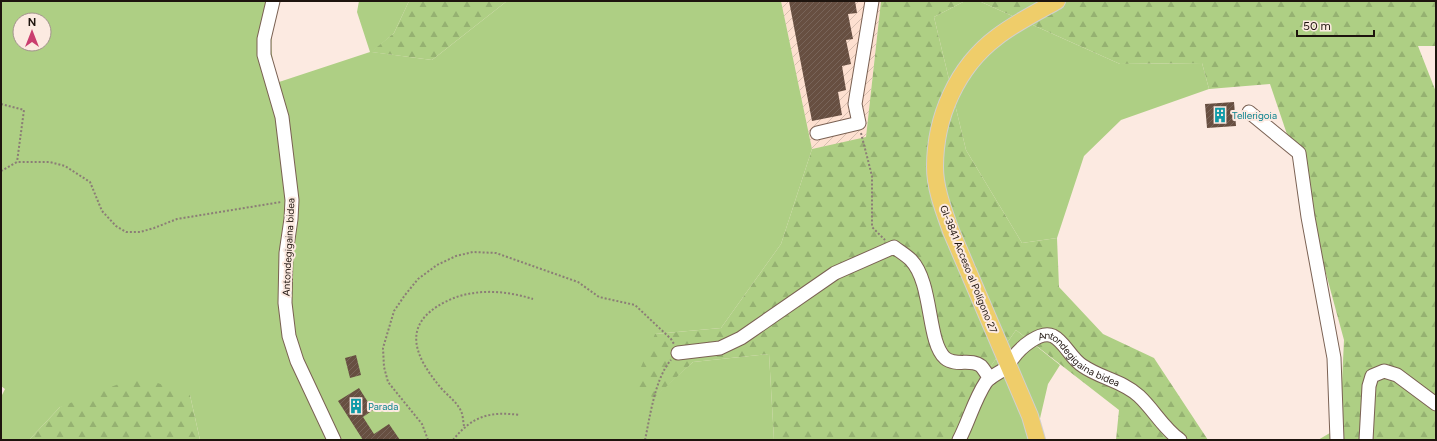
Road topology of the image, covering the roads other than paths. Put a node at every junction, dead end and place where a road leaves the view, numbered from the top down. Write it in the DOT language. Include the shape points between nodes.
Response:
graph roads {
  1 [pos="273,1"];
  2 [pos="872,1"];
  3 [pos="1057,1"];
  4 [pos="1249,112"];
  5 [pos="816,133"];
  6 [pos="678,353"];
  7 [pos="1008,366"];
  8 [pos="990,378"];
  9 [pos="1436,404"];
  10 [pos="334,440"];
  11 [pos="959,440"];
  12 [pos="1037,440"];
  13 [pos="1180,440"];
  14 [pos="1337,440"];
  15 [pos="1366,440"];
  1 -- 10 [label="street, Antondegigaina bidea" via="264,39 264,55 282,117 292,200 286,253 285,303 289,336 297,361"];
  2 -- 5 [label="street" via="855,104 859,123"];
  3 -- 7 [label="main road, GI-3841 Acceso al Polígono 27" via="997,36 972,59 952,91 938,127 935,168 941,201 951,231"];
  4 -- 14 [label="street" via="1299,153 1334,358"];
  6 -- 8 [label="street" via="720,348 741,338 836,273 894,247 912,260 924,285 937,344 945,358 958,364 973,363 981,366"];
  7 -- 8 [label="street, Antondegigaina bidea"];
  7 -- 12 [label="main road, GI-3841 Acceso al Polígono 27" via="1030,416"];
  7 -- 13 [label="street, Antondegigaina bidea" via="1029,342 1052,335 1081,365 1098,376 1129,388 1140,397 1171,434"];
  8 -- 11 [label="street, Antondegigaina bidea" via="973,404"];
  9 -- 15 [label="street" via="1397,375 1384,371 1372,376 1369,386"];
}
